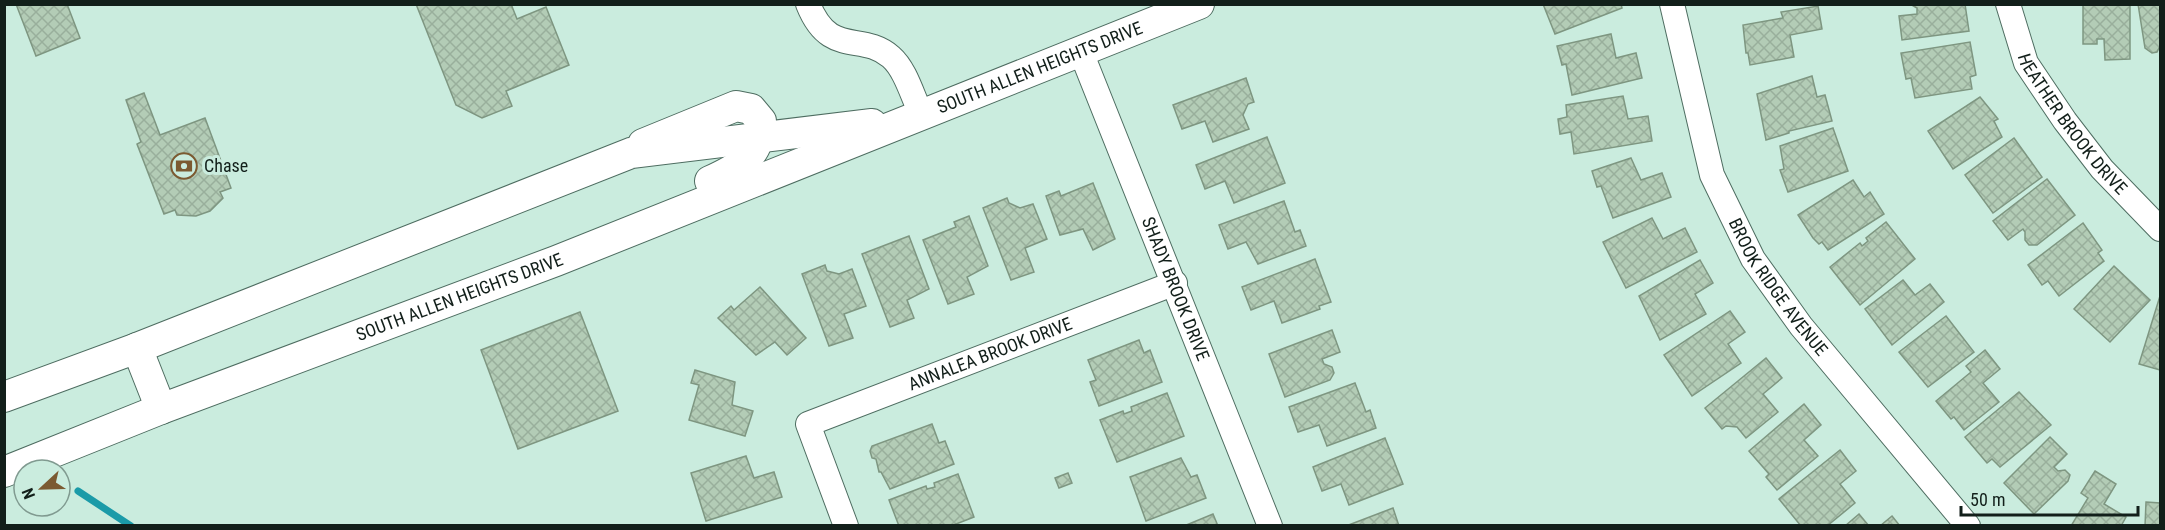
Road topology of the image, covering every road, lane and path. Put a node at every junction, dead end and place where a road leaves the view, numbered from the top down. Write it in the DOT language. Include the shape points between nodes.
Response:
graph roads {
  1 [pos="808,4"];
  2 [pos="1199,4"];
  3 [pos="2008,4"];
  4 [pos="1678,6"];
  5 [pos="1081,52"];
  6 [pos="917,117"];
  7 [pos="759,138"];
  8 [pos="2160,229"];
  9 [pos="582,250"];
  10 [pos="1175,283"];
  11 [pos="137,348"];
  12 [pos="4,397"];
  13 [pos="161,409"];
  14 [pos="4,472"];
  15 [pos="846,525"];
  16 [pos="1270,525"];
  17 [pos="1968,525"];
  1 -- 6 [label="street" via="813,18 837,39 876,48 898,65"];
  2 -- 5 [label="main road, SOUTH ALLEN HEIGHTS DRIVE"];
  3 -- 8 [label="street, HEATHER BROOK DRIVE" via="2026,63 2065,121 2102,169"];
  4 -- 17 [label="street, BROOK RIDGE AVENUE" via="1712,175 1752,259 1801,326"];
  5 -- 6 [label="main road, SOUTH ALLEN HEIGHTS DRIVE"];
  5 -- 10 [label="street, SHADY BROOK DRIVE"];
  6 -- 7 [label="main road, SOUTH ALLEN HEIGHTS DRIVE"];
  6 -- 9 [label="main road, SOUTH ALLEN HEIGHTS DRIVE"];
  7 -- 9 [label="main road" via="750,158 739,168 619,222"];
  7 -- 11 [label="main road, SOUTH ALLEN HEIGHTS DRIVE" via="631,153"];
  9 -- 13 [label="main road, SOUTH ALLEN HEIGHTS DRIVE"];
  10 -- 15 [label="street, ANNALEA BROOK DRIVE" via="808,424"];
  10 -- 16 [label="street, SHADY BROOK DRIVE"];
  11 -- 12 [label="main road, SOUTH ALLEN HEIGHTS DRIVE"];
  11 -- 13 [label="main road"];
  13 -- 14 [label="main road, SOUTH ALLEN HEIGHTS DRIVE"];
}
